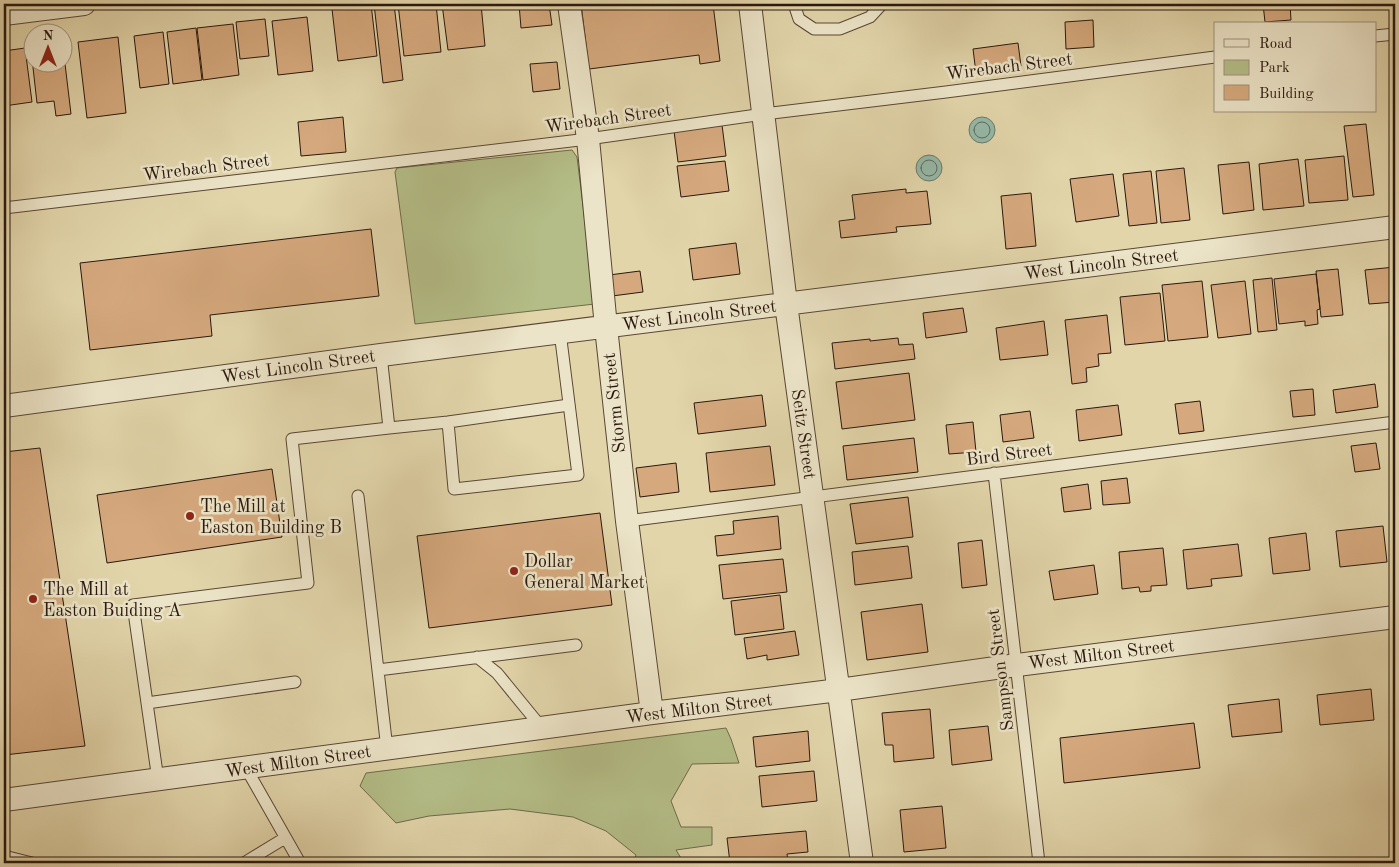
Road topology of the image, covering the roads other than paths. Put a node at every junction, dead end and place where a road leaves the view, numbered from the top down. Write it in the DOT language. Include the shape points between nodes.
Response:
graph roads {
  1 [pos="84,4"];
  2 [pos="569,4"];
  3 [pos="750,4"];
  4 [pos="794,4"];
  5 [pos="882,4"];
  6 [pos="4,14"];
  7 [pos="1395,34"];
  8 [pos="1376,36"];
  9 [pos="1214,57"];
  10 [pos="764,114"];
  11 [pos="588,140"];
  12 [pos="4,208"];
  13 [pos="1395,227"];
  14 [pos="786,304"];
  15 [pos="606,327"];
  16 [pos="560,332"];
  17 [pos="380,355"];
  18 [pos="569,405"];
  19 [pos="4,406"];
  20 [pos="448,422"];
  21 [pos="1395,422"];
  22 [pos="389,428"];
  23 [pos="994,473"];
  24 [pos="358,496"];
  25 [pos="813,497"];
  26 [pos="627,521"];
  27 [pos="1395,617"];
  28 [pos="576,645"];
  29 [pos="477,657"];
  30 [pos="1017,665"];
  31 [pos="378,670"];
  32 [pos="295,682"];
  33 [pos="838,690"];
  34 [pos="147,702"];
  35 [pos="652,714"];
  36 [pos="542,728"];
  37 [pos="387,749"];
  38 [pos="246,768"];
  39 [pos="158,780"];
  40 [pos="4,800"];
  41 [pos="285,838"];
  42 [pos="4,856"];
  43 [pos="32,863"];
  44 [pos="244,863"];
  45 [pos="300,863"];
  46 [pos="862,863"];
  47 [pos="1040,863"];
  1 -- 6 [label="street"];
  2 -- 11 [label="street, Storm Street"];
  3 -- 10 [label="street, Seitz Street"];
  4 -- 5 [label="lane" via="799,19 814,29 840,29 870,17"];
  7 -- 8 [label="lane"];
  9 -- 10 [label="lane, Wirebach Street"];
  10 -- 11 [label="lane, Wirebach Street"];
  10 -- 14 [label="street, Seitz Street"];
  11 -- 12 [label="lane, Wirebach Street"];
  11 -- 15 [label="street, Storm Street"];
  13 -- 14 [label="street, West Lincoln Street"];
  14 -- 15 [label="street, West Lincoln Street"];
  14 -- 25 [label="street, Seitz Street"];
  15 -- 16 [label="street, West Lincoln Street"];
  15 -- 26 [label="street, Storm Street"];
  16 -- 17 [label="street, West Lincoln Street"];
  16 -- 18 [label="lane"];
  17 -- 19 [label="street, West Lincoln Street"];
  17 -- 22 [label="lane"];
  18 -- 20 [label="lane"];
  18 -- 20 [label="lane" via="578,475 454,489"];
  20 -- 22 [label="lane"];
  21 -- 23 [label="lane, Bird Street"];
  22 -- 34 [label="lane" via="292,439 308,583 133,605"];
  23 -- 25 [label="lane, Bird Street"];
  23 -- 30 [label="lane, Sampson Street"];
  24 -- 31 [label="lane"];
  25 -- 26 [label="lane, Bird Street"];
  25 -- 33 [label="street, Seitz Street"];
  26 -- 35 [label="street, Storm Street"];
  27 -- 30 [label="street, West Milton Street"];
  28 -- 29 [label="lane"];
  29 -- 31 [label="lane"];
  29 -- 36 [label="lane" via="497,673"];
  30 -- 33 [label="street, West Milton Street"];
  30 -- 47 [label="lane, Sampson Street"];
  31 -- 37 [label="lane"];
  32 -- 34 [label="lane"];
  33 -- 35 [label="street, West Milton Street"];
  33 -- 46 [label="street, Seitz Street"];
  34 -- 39 [label="lane"];
  35 -- 36 [label="street, West Milton Street"];
  36 -- 37 [label="street, West Milton Street"];
  37 -- 38 [label="street, West Milton Street"];
  38 -- 39 [label="street, West Milton Street"];
  38 -- 41 [label="lane"];
  39 -- 40 [label="street, West Milton Street"];
  41 -- 44 [label="lane"];
  41 -- 45 [label="lane"];
  42 -- 43 [label="lane"];
}
